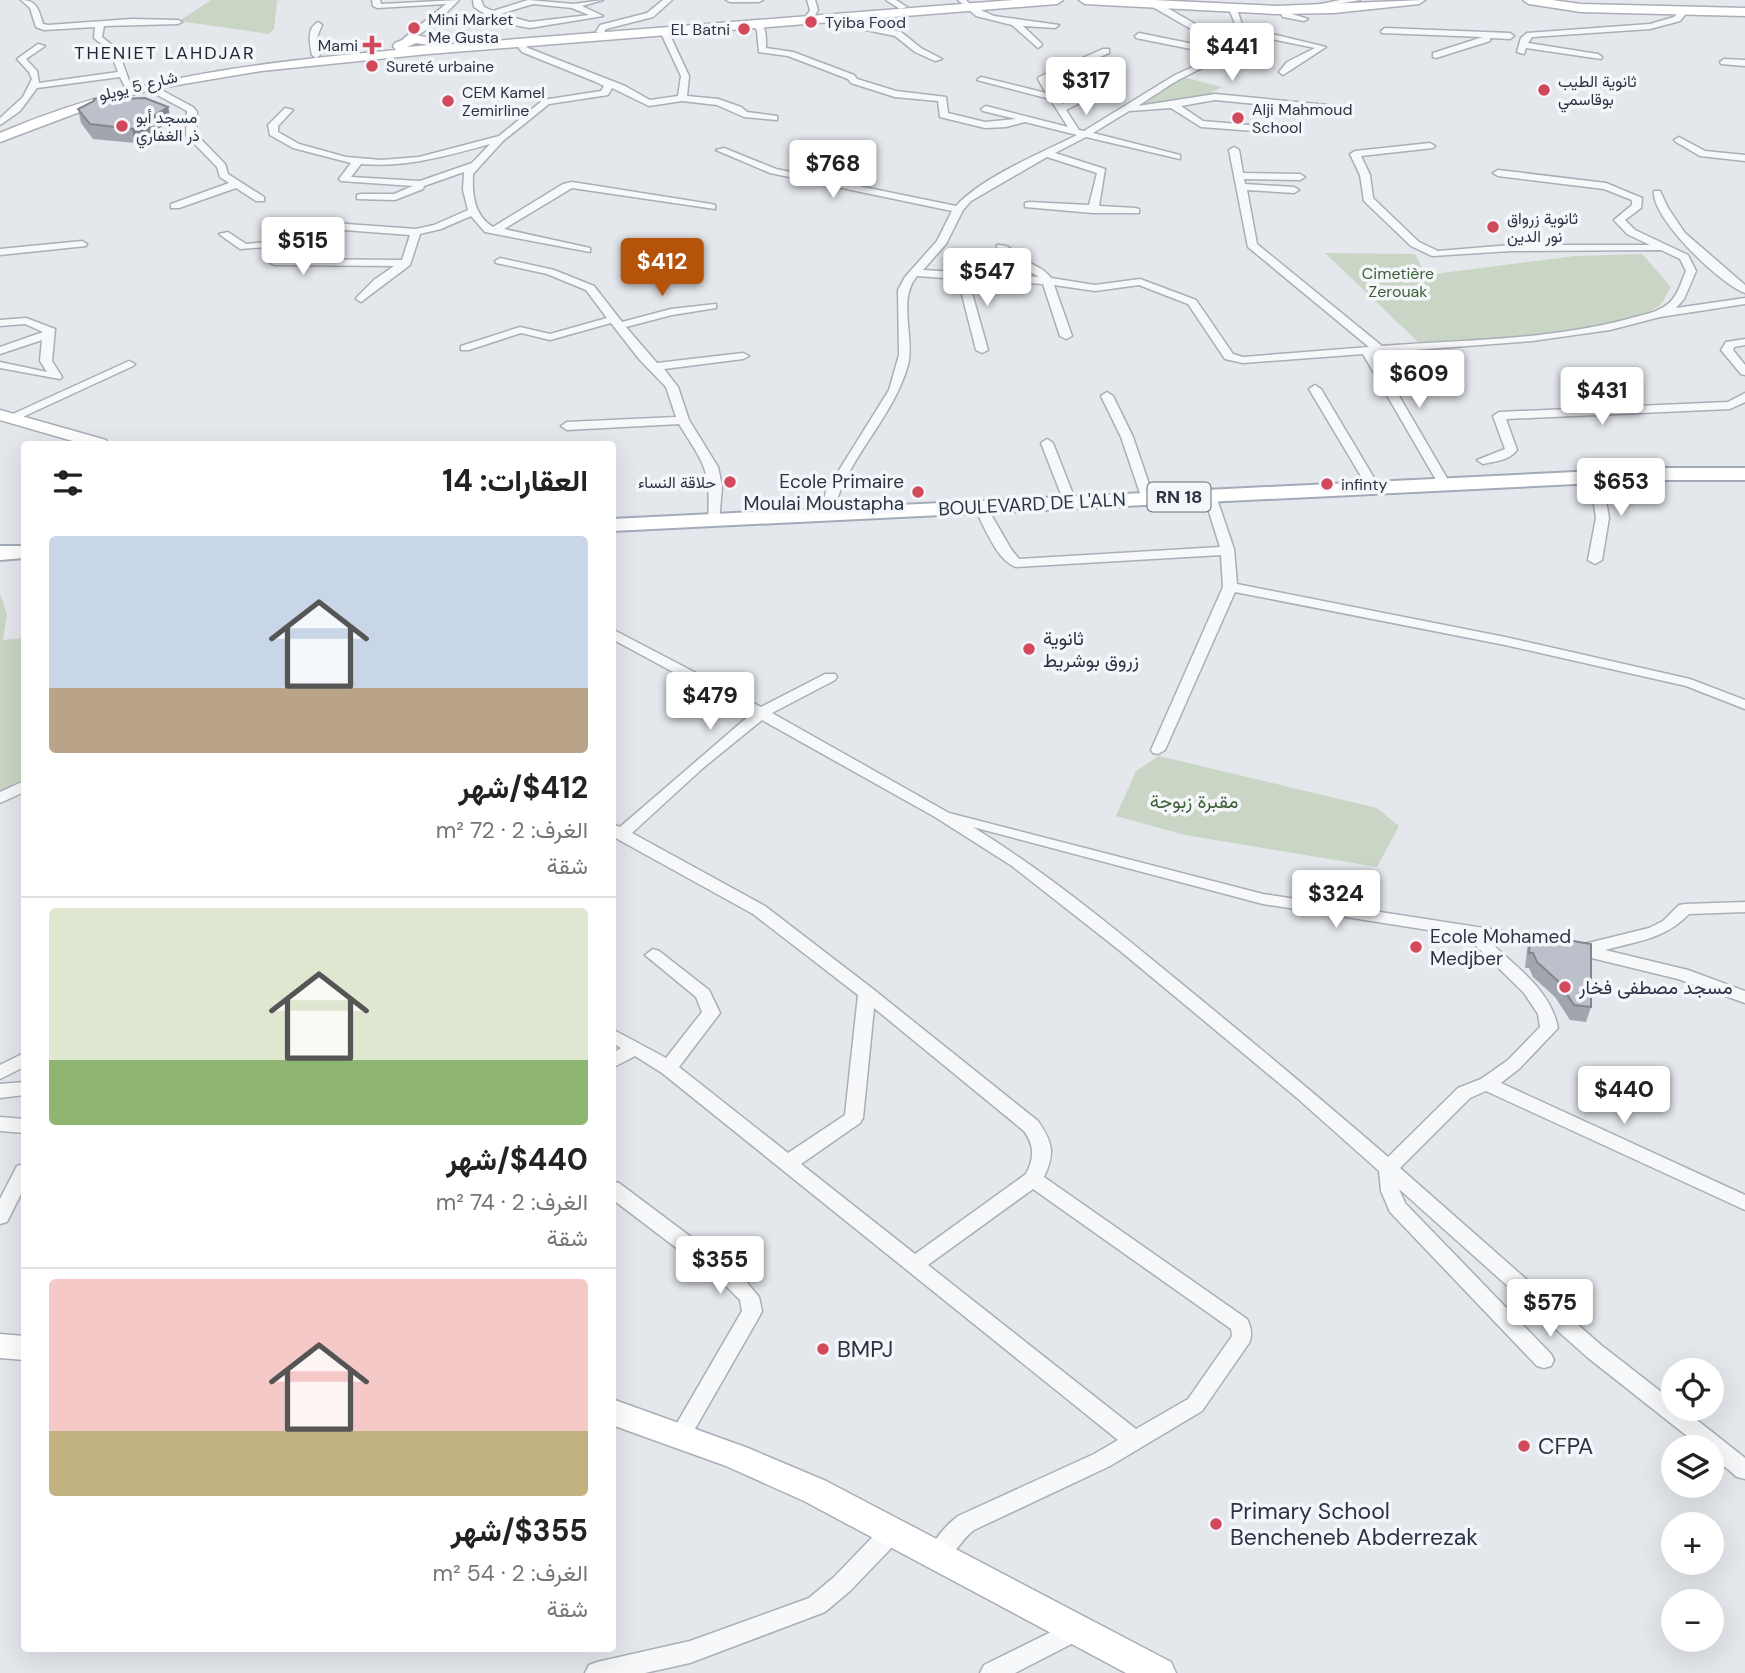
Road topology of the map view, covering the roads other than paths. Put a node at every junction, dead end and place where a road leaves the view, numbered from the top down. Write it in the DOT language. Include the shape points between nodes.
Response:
graph roads {
  1 [pos="25,0"];
  2 [pos="376,0"];
  3 [pos="454,0"];
  4 [pos="477,0"];
  5 [pos="599,0"];
  6 [pos="668,0"];
  7 [pos="730,0"];
  8 [pos="759,0"];
  9 [pos="811,0"];
  10 [pos="890,0"];
  11 [pos="1007,0"];
  12 [pos="1085,0"];
  13 [pos="1356,0"];
  14 [pos="1419,0"];
  15 [pos="1529,0"];
  16 [pos="534,1"];
  17 [pos="1047,1"];
  18 [pos="964,3"];
  19 [pos="1199,3"];
  20 [pos="1154,4"];
  21 [pos="574,6"];
  22 [pos="903,7"];
  23 [pos="1233,9"];
  24 [pos="1685,10"];
  25 [pos="1745,12"];
  26 [pos="491,14"];
  27 [pos="1301,14"];
  28 [pos="599,16"];
  29 [pos="815,16"];
  30 [pos="434,20"];
  31 [pos="178,22"];
  32 [pos="622,23"];
  33 [pos="757,23"];
  34 [pos="100,24"];
  35 [pos="1016,24"];
  36 [pos="318,25"];
  37 [pos="1055,25"];
  38 [pos="1240,26"];
  39 [pos="664,31"];
  40 [pos="1385,31"];
  41 [pos="600,32"];
  42 [pos="1530,35"];
  43 [pos="1139,36"];
  44 [pos="1510,36"];
  45 [pos="1245,41"];
  46 [pos="519,43"];
  47 [pos="431,44"];
  48 [pos="409,45"];
  49 [pos="1038,45"];
  50 [pos="41,46"];
  51 [pos="1272,46"];
  52 [pos="1106,51"];
  53 [pos="1222,52"];
  54 [pos="316,55"];
  55 [pos="1436,55"];
  56 [pos="1598,57"];
  57 [pos="938,59"];
  58 [pos="1724,62"];
  59 [pos="1745,63"];
  60 [pos="1283,72"];
  61 [pos="122,74"];
  62 [pos="1120,79"];
  63 [pos="981,80"];
  64 [pos="610,85"];
  65 [pos="34,86"];
  66 [pos="129,87"];
  67 [pos="149,87"];
  68 [pos="1053,97"];
  69 [pos="682,98"];
  70 [pos="1172,105"];
  71 [pos="1337,108"];
  72 [pos="986,109"];
  73 [pos="1062,109"];
  74 [pos="1128,109"];
  75 [pos="288,110"];
  76 [pos="774,118"];
  77 [pos="1026,118"];
  78 [pos="0,122"];
  79 [pos="1268,129"];
  80 [pos="1075,130"];
  81 [pos="0,131"];
  82 [pos="1087,133"];
  83 [pos="0,138"];
  84 [pos="502,138"];
  85 [pos="1679,140"];
  86 [pos="1430,146"];
  87 [pos="720,150"];
  88 [pos="1234,150"];
  89 [pos="1047,154"];
  90 [pos="1177,157"];
  91 [pos="1745,158"];
  92 [pos="358,161"];
  93 [pos="472,166"];
  94 [pos="1498,173"];
  95 [pos="1300,177"];
  96 [pos="433,181"];
  97 [pos="1240,182"];
  98 [pos="237,184"];
  99 [pos="1294,190"];
  100 [pos="1657,193"];
  101 [pos="362,197"];
  102 [pos="260,200"];
  103 [pos="1030,205"];
  104 [pos="175,206"];
  105 [pos="711,207"];
  106 [pos="958,209"];
  107 [pos="1093,210"];
  108 [pos="1135,211"];
  109 [pos="472,212"];
  110 [pos="291,223"];
  111 [pos="495,230"];
  112 [pos="416,232"];
  113 [pos="224,234"];
  114 [pos="82,244"];
  115 [pos="1001,247"];
  116 [pos="1666,248"];
  117 [pos="586,250"];
  118 [pos="0,253"];
  119 [pos="500,261"];
  120 [pos="406,263"];
  121 [pos="915,273"];
  122 [pos="961,275"];
  123 [pos="1047,281"];
  124 [pos="1745,290"];
  125 [pos="360,299"];
  126 [pos="1745,301"];
  127 [pos="712,306"];
  128 [pos="1655,315"];
  129 [pos="617,322"];
  130 [pos="0,323"];
  131 [pos="50,333"];
  132 [pos="1066,336"];
  133 [pos="1745,342"];
  134 [pos="465,348"];
  135 [pos="982,350"];
  136 [pos="1373,350"];
  137 [pos="0,351"];
  138 [pos="743,356"];
  139 [pos="129,364"];
  140 [pos="0,365"];
  141 [pos="654,367"];
  142 [pos="1745,372"];
  143 [pos="56,377"];
  144 [pos="86,384"];
  145 [pos="1315,389"];
  146 [pos="62,395"];
  147 [pos="1107,396"];
  148 [pos="1745,397"];
  149 [pos="5,417"];
  150 [pos="683,420"];
  151 [pos="566,426"];
  152 [pos="89,441"];
  153 [pos="1046,443"];
  154 [pos="1483,460"];
  155 [pos="1745,474"];
  156 [pos="1595,477"];
  157 [pos="1445,485"];
  158 [pos="1374,488"];
  159 [pos="1210,496"];
  160 [pos="1148,499"];
  161 [pos="1070,502"];
  162 [pos="980,507"];
  163 [pos="827,514"];
  164 [pos="714,520"];
  165 [pos="616,525"];
  166 [pos="1227,551"];
  167 [pos="21,552"];
  168 [pos="0,554"];
  169 [pos="1595,560"];
  170 [pos="1230,587"];
  171 [pos="616,635"];
  172 [pos="831,677"];
  173 [pos="1745,705"];
  174 [pos="761,713"];
  175 [pos="1158,750"];
  176 [pos="21,788"];
  177 [pos="0,798"];
  178 [pos="940,814"];
  179 [pos="617,831"];
  180 [pos="1745,907"];
  181 [pos="1471,931"];
  182 [pos="1584,949"];
  183 [pos="653,955"];
  184 [pos="867,993"];
  185 [pos="1745,997"];
  186 [pos="616,1037"];
  187 [pos="635,1048"];
  188 [pos="616,1060"];
  189 [pos="21,1061"];
  190 [pos="668,1068"];
  191 [pos="0,1073"];
  192 [pos="1487,1084"];
  193 [pos="21,1089"];
  194 [pos="0,1091"];
  195 [pos="0,1124"];
  196 [pos="21,1126"];
  197 [pos="786,1164"];
  198 [pos="1388,1169"];
  199 [pos="21,1177"];
  200 [pos="1033,1179"];
  201 [pos="616,1191"];
  202 [pos="1745,1203"];
  203 [pos="0,1217"];
  204 [pos="914,1265"];
  205 [pos="0,1346"];
  206 [pos="21,1348"];
  207 [pos="1544,1360"];
  208 [pos="616,1413"];
  209 [pos="681,1436"];
  210 [pos="1135,1440"];
  211 [pos="1745,1470"];
  212 [pos="892,1532"];
  213 [pos="937,1556"];
  214 [pos="1077,1630"];
  215 [pos="597,1673"];
  216 [pos="992,1673"];
  217 [pos="1159,1673"];
  1 -- 34 [label="street" via="34,7 43,27"];
  2 -- 3 [label="street" via="377,6"];
  3 -- 30 [label="street"];
  4 -- 26 [label="street" via="477,5"];
  5 -- 21 [label="street"];
  6 -- 32 [label="street" via="650,15"];
  7 -- 8 [label="street"];
  9 -- 29 [label="street"];
  10 -- 22 [label="street"];
  11 -- 18 [label="main road"];
  12 -- 17 [label="main road"];
  12 -- 20 [label="main road"];
  13 -- 27 [label="street"];
  14 -- 27 [label="main road"];
  15 -- 24 [label="main road" via="1590,8"];
  16 -- 21 [label="street"];
  16 -- 26 [label="street"];
  17 -- 18 [label="main road"];
  18 -- 22 [label="main road"];
  18 -- 29 [label="main road"];
  18 -- 35 [label="street" via="978,14"];
  19 -- 20 [label="main road"];
  19 -- 23 [label="main road"];
  20 -- 53 [label="street" via="1220,42"];
  21 -- 28 [label="street"];
  22 -- 29 [label="main road"];
  23 -- 27 [label="main road"];
  23 -- 38 [label="street"];
  24 -- 25 [label="main road"];
  24 -- 42 [label="street" via="1678,19 1650,26"];
  26 -- 28 [label="street" via="530,25"];
  28 -- 32 [label="street"];
  29 -- 33 [label="main road"];
  29 -- 41 [label="main road"];
  29 -- 57 [label="street" via="898,34"];
  30 -- 47 [label="street"];
  30 -- 48 [label="street"];
  31 -- 34 [label="street"];
  32 -- 41 [label="street"];
  33 -- 39 [label="main road"];
  33 -- 77 [label="street" via="762,50 801,57 895,94 943,99 943,115 973,124 1017,124"];
  34 -- 61 [label="street" via="99,38 114,50"];
  35 -- 37 [label="street"];
  35 -- 49 [label="street"];
  36 -- 54 [label="street" via="313,37"];
  39 -- 46 [label="main road"];
  39 -- 69 [label="street" via="685,76"];
  40 -- 44 [label="street"];
  41 -- 47 [label="main road"];
  42 -- 44 [label="street"];
  42 -- 56 [label="street" via="1522,48"];
  43 -- 53 [label="street"];
  44 -- 55 [label="street" via="1480,40"];
  45 -- 51 [label="street"];
  45 -- 53 [label="street"];
  45 -- 60 [label="street" via="1255,33 1322,47 1286,65"];
  46 -- 47 [label="main road"];
  46 -- 64 [label="street" via="541,58"];
  47 -- 48 [label="main road"];
  48 -- 54 [label="main road, شارع 5 يويلو"];
  48 -- 67 [label="main road" via="256,66"];
  50 -- 65 [label="street" via="21,59 33,71"];
  52 -- 68 [label="street" via="1042,79"];
  53 -- 74 [label="street"];
  54 -- 66 [label="main road, شارع 5 يويلو" via="228,66"];
  58 -- 59 [label="street"];
  61 -- 65 [label="street"];
  61 -- 66 [label="street"];
  62 -- 73 [label="street"];
  63 -- 68 [label="street"];
  64 -- 69 [label="street" via="649,103"];
  64 -- 84 [label="street" via="595,96 546,103"];
  65 -- 78 [label="street" via="16,111"];
  66 -- 81 [label="main road, شارع 5 يويلو"];
  67 -- 83 [label="main road" via="48,117"];
  67 -- 98 [label="street" via="190,108 191,135 222,166 223,175"];
  68 -- 73 [label="street"];
  69 -- 76 [label="street" via="718,102 742,113"];
  70 -- 71 [label="street" via="1215,97"];
  70 -- 74 [label="street"];
  70 -- 79 [label="street" via="1201,124"];
  72 -- 77 [label="street"];
  73 -- 80 [label="street"];
  74 -- 82 [label="street"];
  75 -- 92 [label="street" via="273,125 273,133 308,150"];
  77 -- 80 [label="street"];
  80 -- 82 [label="street"];
  82 -- 89 [label="street"];
  82 -- 90 [label="street"];
  84 -- 92 [label="street" via="419,160"];
  84 -- 93 [label="street"];
  85 -- 91 [label="street" via="1710,156"];
  86 -- 116 [label="street" via="1355,154 1365,175 1367,199 1426,251"];
  87 -- 106 [label="street" via="772,171"];
  88 -- 97 [label="street"];
  89 -- 106 [label="street" via="982,188"];
  89 -- 107 [label="street" via="1102,171"];
  92 -- 96 [label="street" via="344,179"];
  93 -- 96 [label="street"];
  93 -- 109 [label="street" via="467,183"];
  94 -- 116 [label="street" via="1606,186 1637,198 1637,206 1619,220 1621,225"];
  95 -- 97 [label="street"];
  96 -- 101 [label="street" via="395,197"];
  97 -- 99 [label="street"];
  97 -- 136 [label="street" via="1252,245"];
  98 -- 102 [label="street"];
  98 -- 104 [label="street"];
  100 -- 124 [label="street" via="1662,212 1677,231"];
  103 -- 107 [label="street"];
  105 -- 111 [label="street" via="572,185"];
  106 -- 121 [label="street" via="942,242"];
  107 -- 108 [label="street"];
  109 -- 111 [label="street" via="489,230"];
  109 -- 112 [label="street"];
  110 -- 112 [label="street"];
  111 -- 117 [label="street"];
  112 -- 120 [label="street"];
  113 -- 120 [label="street" via="244,247 273,243 274,262"];
  114 -- 118 [label="street"];
  115 -- 123 [label="street" via="1041,272"];
  116 -- 128 [label="street" via="1684,257 1691,271 1679,299"];
  119 -- 129 [label="street" via="550,272 590,288"];
  120 -- 125 [label="street"];
  121 -- 122 [label="street"];
  121 -- 163 [label="street" via="903,290 905,355 900,377 832,491"];
  122 -- 123 [label="street"];
  122 -- 135 [label="street"];
  123 -- 132 [label="street"];
  123 -- 136 [label="street" via="1095,288 1140,282 1186,297 1234,359"];
  126 -- 128 [label="street"];
  127 -- 129 [label="street"];
  128 -- 136 [label="street" via="1562,334"];
  129 -- 134 [label="street" via="550,337 520,330"];
  129 -- 141 [label="street"];
  130 -- 131 [label="street" via="26,321 45,326"];
  131 -- 137 [label="street"];
  131 -- 143 [label="street" via="46,361"];
  133 -- 142 [label="street" via="1730,344 1727,350"];
  136 -- 157 [label="street"];
  138 -- 141 [label="street"];
  139 -- 144 [label="street"];
  140 -- 143 [label="street"];
  141 -- 150 [label="street" via="672,387"];
  143 -- 144 [label="street"];
  143 -- 146 [label="street"];
  144 -- 146 [label="street"];
  145 -- 158 [label="street"];
  146 -- 149 [label="street"];
  147 -- 160 [label="street" via="1127,436"];
  148 -- 154 [label="street" via="1730,405 1499,415 1511,450"];
  149 -- 152 [label="main road"];
  150 -- 151 [label="street"];
  150 -- 164 [label="street" via="712,467"];
  153 -- 161 [label="street"];
  155 -- 156 [label="main road, BOULEVARD DE L'ALN / RN 18"];
  156 -- 157 [label="main road, BOULEVARD DE L'ALN / RN 18"];
  156 -- 169 [label="street" via="1604,524"];
  157 -- 158 [label="main road, BOULEVARD DE L'ALN / RN 18"];
  158 -- 159 [label="main road, BOULEVARD DE L'ALN / RN 18"];
  159 -- 160 [label="main road, BOULEVARD DE L'ALN / RN 18"];
  159 -- 166 [label="street"];
  160 -- 161 [label="main road, BOULEVARD DE L'ALN / RN 18"];
  161 -- 162 [label="main road, BOULEVARD DE L'ALN / RN 18"];
  162 -- 163 [label="main road, BOULEVARD DE L'ALN / RN 18"];
  162 -- 166 [label="street" via="1016,563"];
  163 -- 164 [label="main road, BOULEVARD DE L'ALN / RN 18"];
  164 -- 165 [label="main road, BOULEVARD DE L'ALN / RN 18"];
  166 -- 170 [label="street"];
  167 -- 168 [label="main road"];
  170 -- 173 [label="street" via="1690,683"];
  170 -- 175 [label="street"];
  171 -- 174 [label="street"];
  172 -- 174 [label="street"];
  174 -- 178 [label="street"];
  174 -- 179 [label="street"];
  176 -- 177 [label="street"];
  178 -- 181 [label="street" via="1263,899"];
  178 -- 198 [label="street" via="1018,862 1125,946"];
  179 -- 184 [label="street" via="758,910"];
  180 -- 182 [label="street" via="1685,909 1654,932"];
  181 -- 182 [label="street"];
  181 -- 192 [label="street" via="1483,948 1534,993 1549,1015 1549,1028"];
  182 -- 185 [label="street" via="1682,974"];
  183 -- 190 [label="street" via="703,995 711,1013"];
  184 -- 197 [label="street" via="853,1118"];
  184 -- 200 [label="street" via="1031,1126 1043,1149"];
  186 -- 187 [label="street"];
  187 -- 188 [label="street"];
  187 -- 190 [label="street"];
  189 -- 191 [label="street"];
  190 -- 197 [label="street"];
  192 -- 198 [label="street" via="1464,1093"];
  192 -- 202 [label="street"];
  193 -- 194 [label="street"];
  195 -- 196 [label="street"];
  197 -- 204 [label="street"];
  198 -- 207 [label="street" via="1397,1207"];
  198 -- 211 [label="street" via="1594,1351"];
  199 -- 203 [label="street"];
  200 -- 204 [label="street"];
  200 -- 210 [label="street" via="1240,1325 1242,1337 1195,1405"];
  201 -- 209 [label="street" via="749,1297 752,1311"];
  204 -- 210 [label="street"];
  205 -- 206 [label="main road"];
  208 -- 209 [label="main road"];
  209 -- 212 [label="main road" via="804,1486"];
  210 -- 213 [label="street" via="966,1523"];
  212 -- 213 [label="main road"];
  212 -- 215 [label="street" via="817,1605 691,1652"];
  213 -- 214 [label="main road"];
  214 -- 216 [label="street"];
  214 -- 217 [label="main road"];
}
